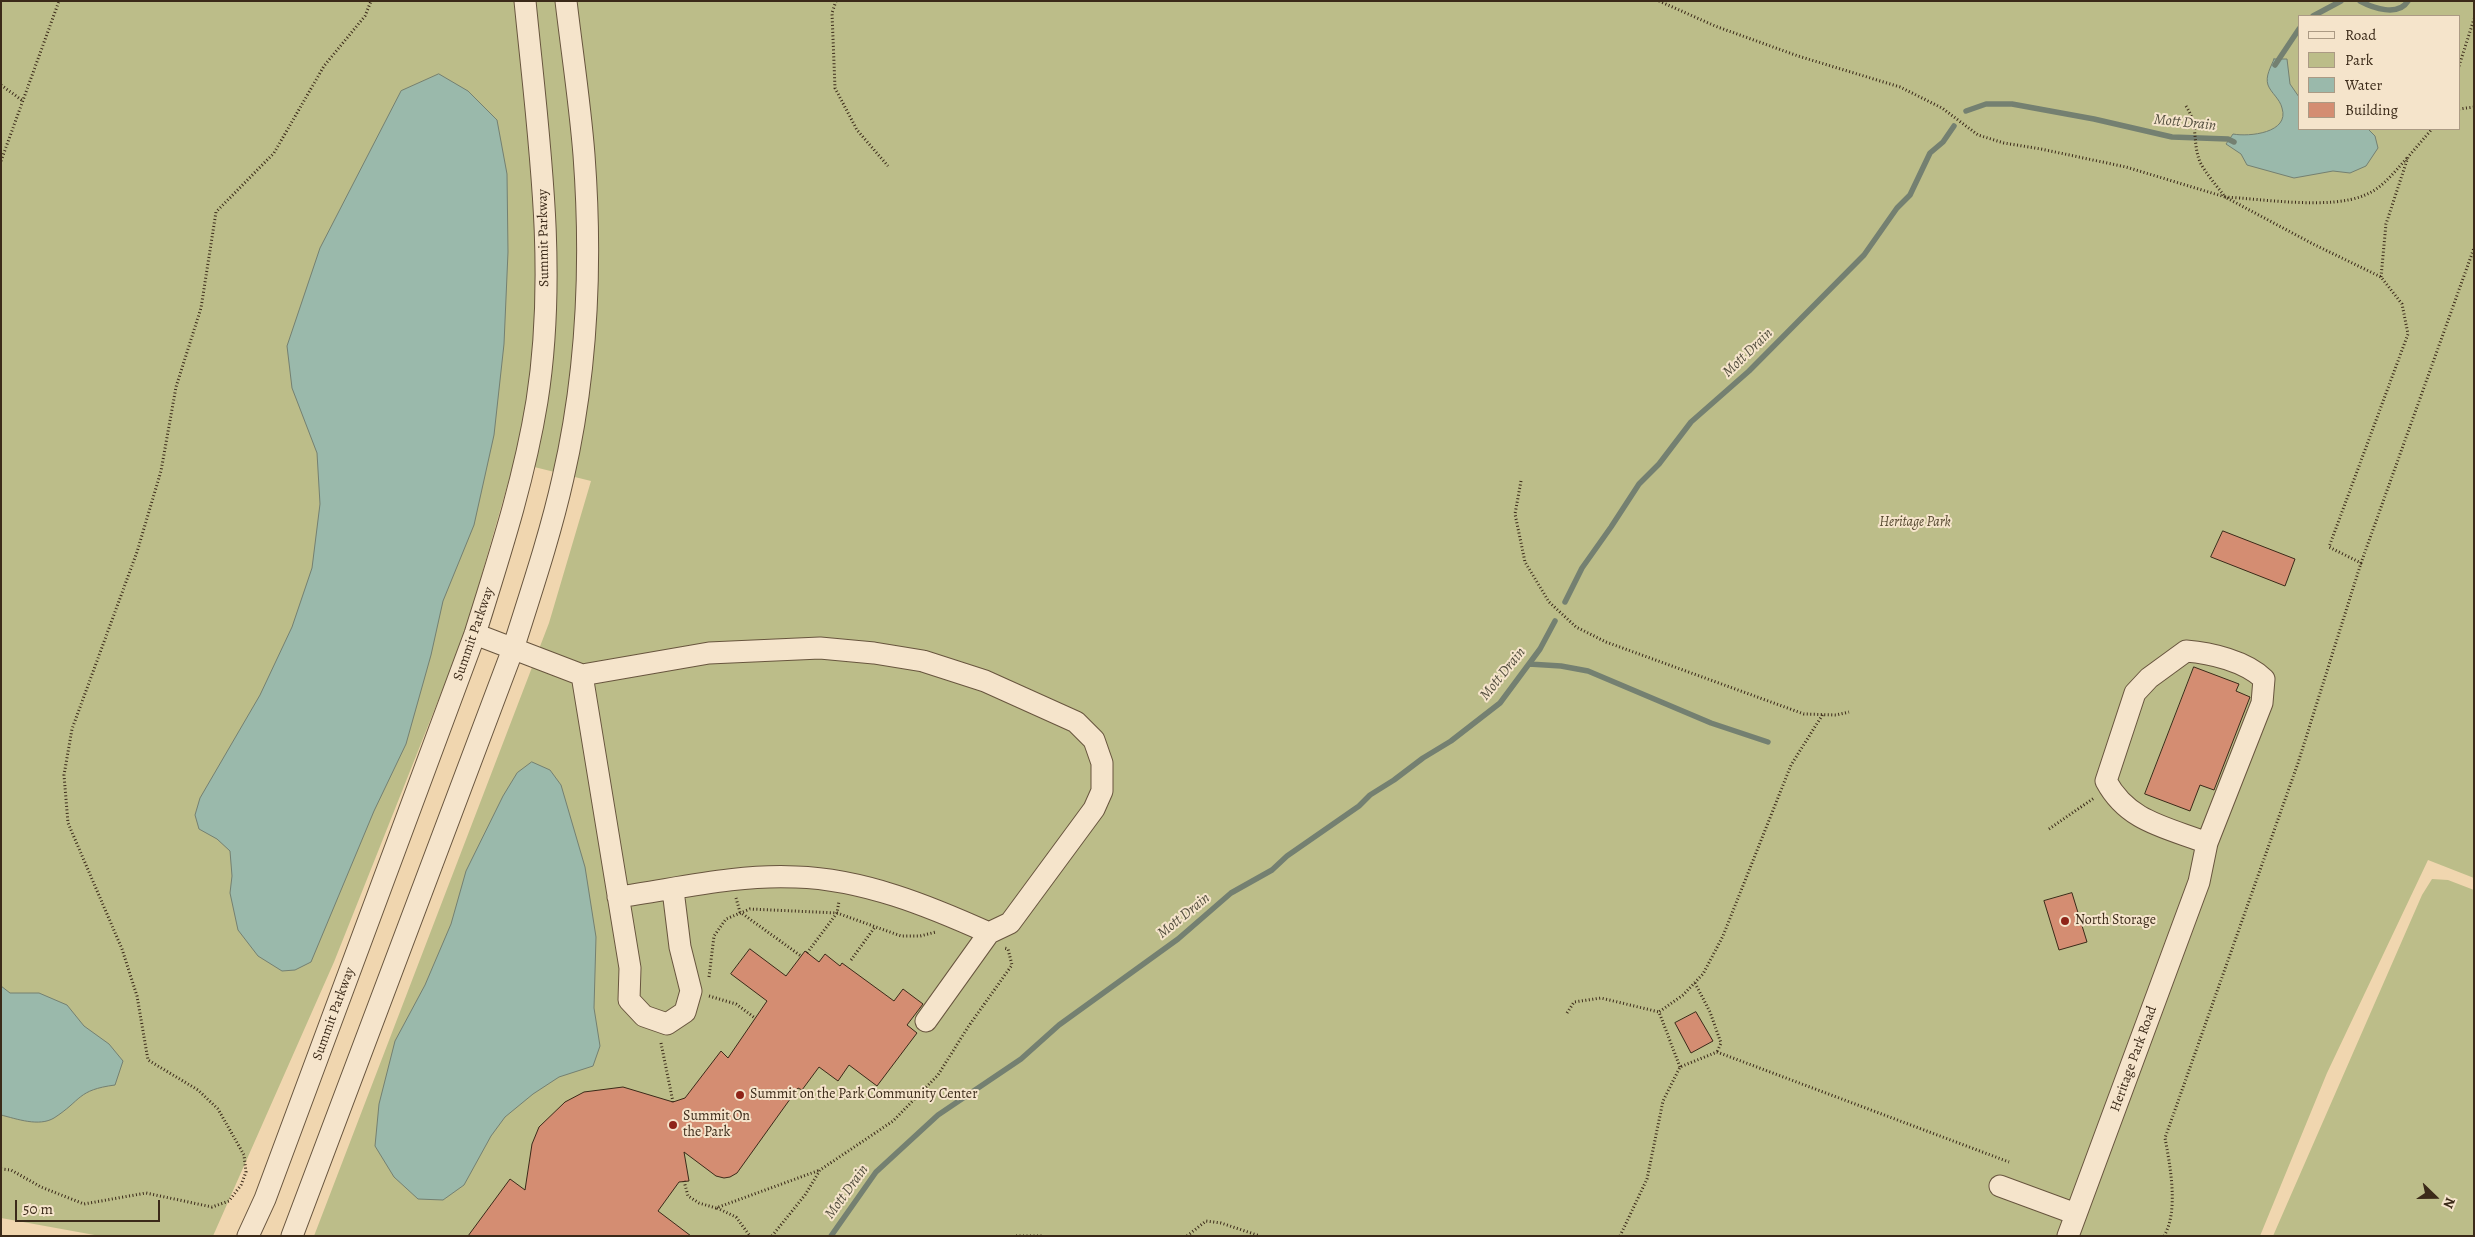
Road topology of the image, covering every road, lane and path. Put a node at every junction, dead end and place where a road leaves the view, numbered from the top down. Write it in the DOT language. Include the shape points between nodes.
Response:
graph roads {
  1 [pos="59,1"];
  2 [pos="371,1"];
  3 [pos="525,1"];
  4 [pos="566,1"];
  5 [pos="836,1"];
  6 [pos="1659,1"];
  7 [pos="2474,19"];
  8 [pos="2460,62"];
  9 [pos="1,85"];
  10 [pos="23,101"];
  11 [pos="2186,106"];
  12 [pos="2474,107"];
  13 [pos="2460,109"];
  14 [pos="2431,130"];
  15 [pos="2408,158"];
  16 [pos="1,161"];
  17 [pos="888,166"];
  18 [pos="2225,197"];
  19 [pos="2474,248"];
  20 [pos="2381,277"];
  21 [pos="1521,481"];
  22 [pos="2361,563"];
  23 [pos="475,634"];
  24 [pos="513,648"];
  25 [pos="582,674"];
  26 [pos="1849,712"];
  27 [pos="1822,714"];
  28 [pos="2110,790"];
  29 [pos="2049,829"];
  30 [pos="2207,843"];
  31 [pos="674,890"];
  32 [pos="734,895"];
  33 [pos="618,897"];
  34 [pos="740,912"];
  35 [pos="837,912"];
  36 [pos="875,927"];
  37 [pos="944,931"];
  38 [pos="986,937"];
  39 [pos="808,953"];
  40 [pos="801,956"];
  41 [pos="850,960"];
  42 [pos="709,979"];
  43 [pos="1695,983"];
  44 [pos="709,988"];
  45 [pos="708,996"];
  46 [pos="705,1003"];
  47 [pos="1659,1012"];
  48 [pos="1567,1013"];
  49 [pos="755,1018"];
  50 [pos="926,1020"];
  51 [pos="660,1037"];
  52 [pos="1717,1052"];
  53 [pos="1680,1067"];
  54 [pos="673,1102"];
  55 [pos="2009,1162"];
  56 [pos="1,1169"];
  57 [pos="820,1170"];
  58 [pos="684,1182"];
  59 [pos="2000,1186"];
  60 [pos="716,1208"];
  61 [pos="2076,1214"];
  62 [pos="248,1236"];
  63 [pos="292,1236"];
  64 [pos="750,1236"];
  65 [pos="772,1236"];
  66 [pos="1016,1236"];
  67 [pos="1044,1236"];
  68 [pos="1187,1236"];
  69 [pos="1260,1236"];
  70 [pos="1620,1236"];
  71 [pos="2068,1236"];
  72 [pos="2164,1236"];
  1 -- 10 [label="path"];
  2 -- 56 [label="path" via="365,16 324,66 274,153 216,212 201,308 176,388 161,471 137,552 72,729 64,775 68,823 122,949 137,996 148,1060 198,1090 218,1110 244,1155 246,1172 229,1201 212,1207 146,1193 84,1204 41,1188 11,1170"];
  3 -- 23 [label="street, Summit Parkway" via="544,209 544,319 537,399 524,473"];
  4 -- 24 [label="street" via="586,187 585,318 577,400 564,477 545,550"];
  5 -- 17 [label="path" via="832,13 835,88 857,130"];
  6 -- 18 [label="path" via="1715,26 1798,56 1900,87 1942,108 1978,135 2126,167"];
  7 -- 8 [label="path"];
  9 -- 10 [label="path"];
  10 -- 16 [label="path"];
  11 -- 18 [label="path" via="2192,115 2200,162"];
  12 -- 13 [label="path"];
  14 -- 15 [label="path"];
  15 -- 18 [label="path" via="2386,181 2366,195 2345,202"];
  15 -- 20 [label="path" via="2386,224"];
  18 -- 20 [label="path"];
  19 -- 22 [label="path"];
  20 -- 22 [label="path" via="2402,304 2408,334 2329,547"];
  21 -- 27 [label="path" via="1516,514 1525,562 1549,602 1576,627 1606,642 1804,714"];
  22 -- 72 [label="path" via="2298,764 2165,1138 2173,1181 2169,1228"];
  23 -- 24 [label="street"];
  23 -- 62 [label="street, Summit Parkway" via="265,1199"];
  24 -- 25 [label="street"];
  24 -- 63 [label="street"];
  25 -- 33 [label="street"];
  25 -- 38 [label="street" via="708,653 820,648 874,653 923,661 985,681 1076,722 1094,740 1102,763 1102,791 1094,809 1010,923"];
  26 -- 27 [label="path"];
  27 -- 43 [label="path" via="1790,765 1723,936 1704,974"];
  28 -- 29 [label="path"];
  28 -- 30 [label="street" via="2134,815"];
  28 -- 30 [label="street, Heritage Park Road" via="2106,781 2126,719 2136,693 2149,678 2186,651 2204,653 2254,670 2264,679 2262,702"];
  30 -- 61 [label="street, Heritage Park Road" via="2199,882"];
  31 -- 33 [label="street"];
  31 -- 33 [label="street" via="680,947 691,991 685,1012 667,1024 644,1016 629,1000 630,968"];
  31 -- 38 [label="street" via="743,878 796,876 848,882 927,907"];
  32 -- 34 [label="path"];
  34 -- 35 [label="path" via="750,909"];
  34 -- 40 [label="path"];
  34 -- 42 [label="path" via="726,919 714,936"];
  35 -- 36 [label="path"];
  35 -- 39 [label="path"];
  36 -- 37 [label="path" via="901,936"];
  36 -- 41 [label="path"];
  38 -- 50 [label="street"];
  38 -- 57 [label="path" via="1008,949 1012,965 938,1076 893,1121"];
  43 -- 47 [label="path"];
  43 -- 52 [label="path" via="1721,1043"];
  44 -- 45 [label="path"];
  45 -- 46 [label="path"];
  45 -- 49 [label="path" via="736,1004"];
  47 -- 48 [label="path" via="1601,998 1574,1002"];
  47 -- 53 [label="path"];
  51 -- 54 [label="path"];
  52 -- 53 [label="path"];
  52 -- 55 [label="path"];
  53 -- 70 [label="path" via="1663,1101 1646,1179"];
  57 -- 60 [label="path"];
  57 -- 65 [label="path" via="805,1195"];
  58 -- 60 [label="path" via="688,1196"];
  59 -- 61 [label="street"];
  60 -- 64 [label="path" via="736,1217"];
  61 -- 71 [label="street, Heritage Park Road"];
  66 -- 67 [label="path"];
  68 -- 69 [label="path" via="1206,1221"];
}
